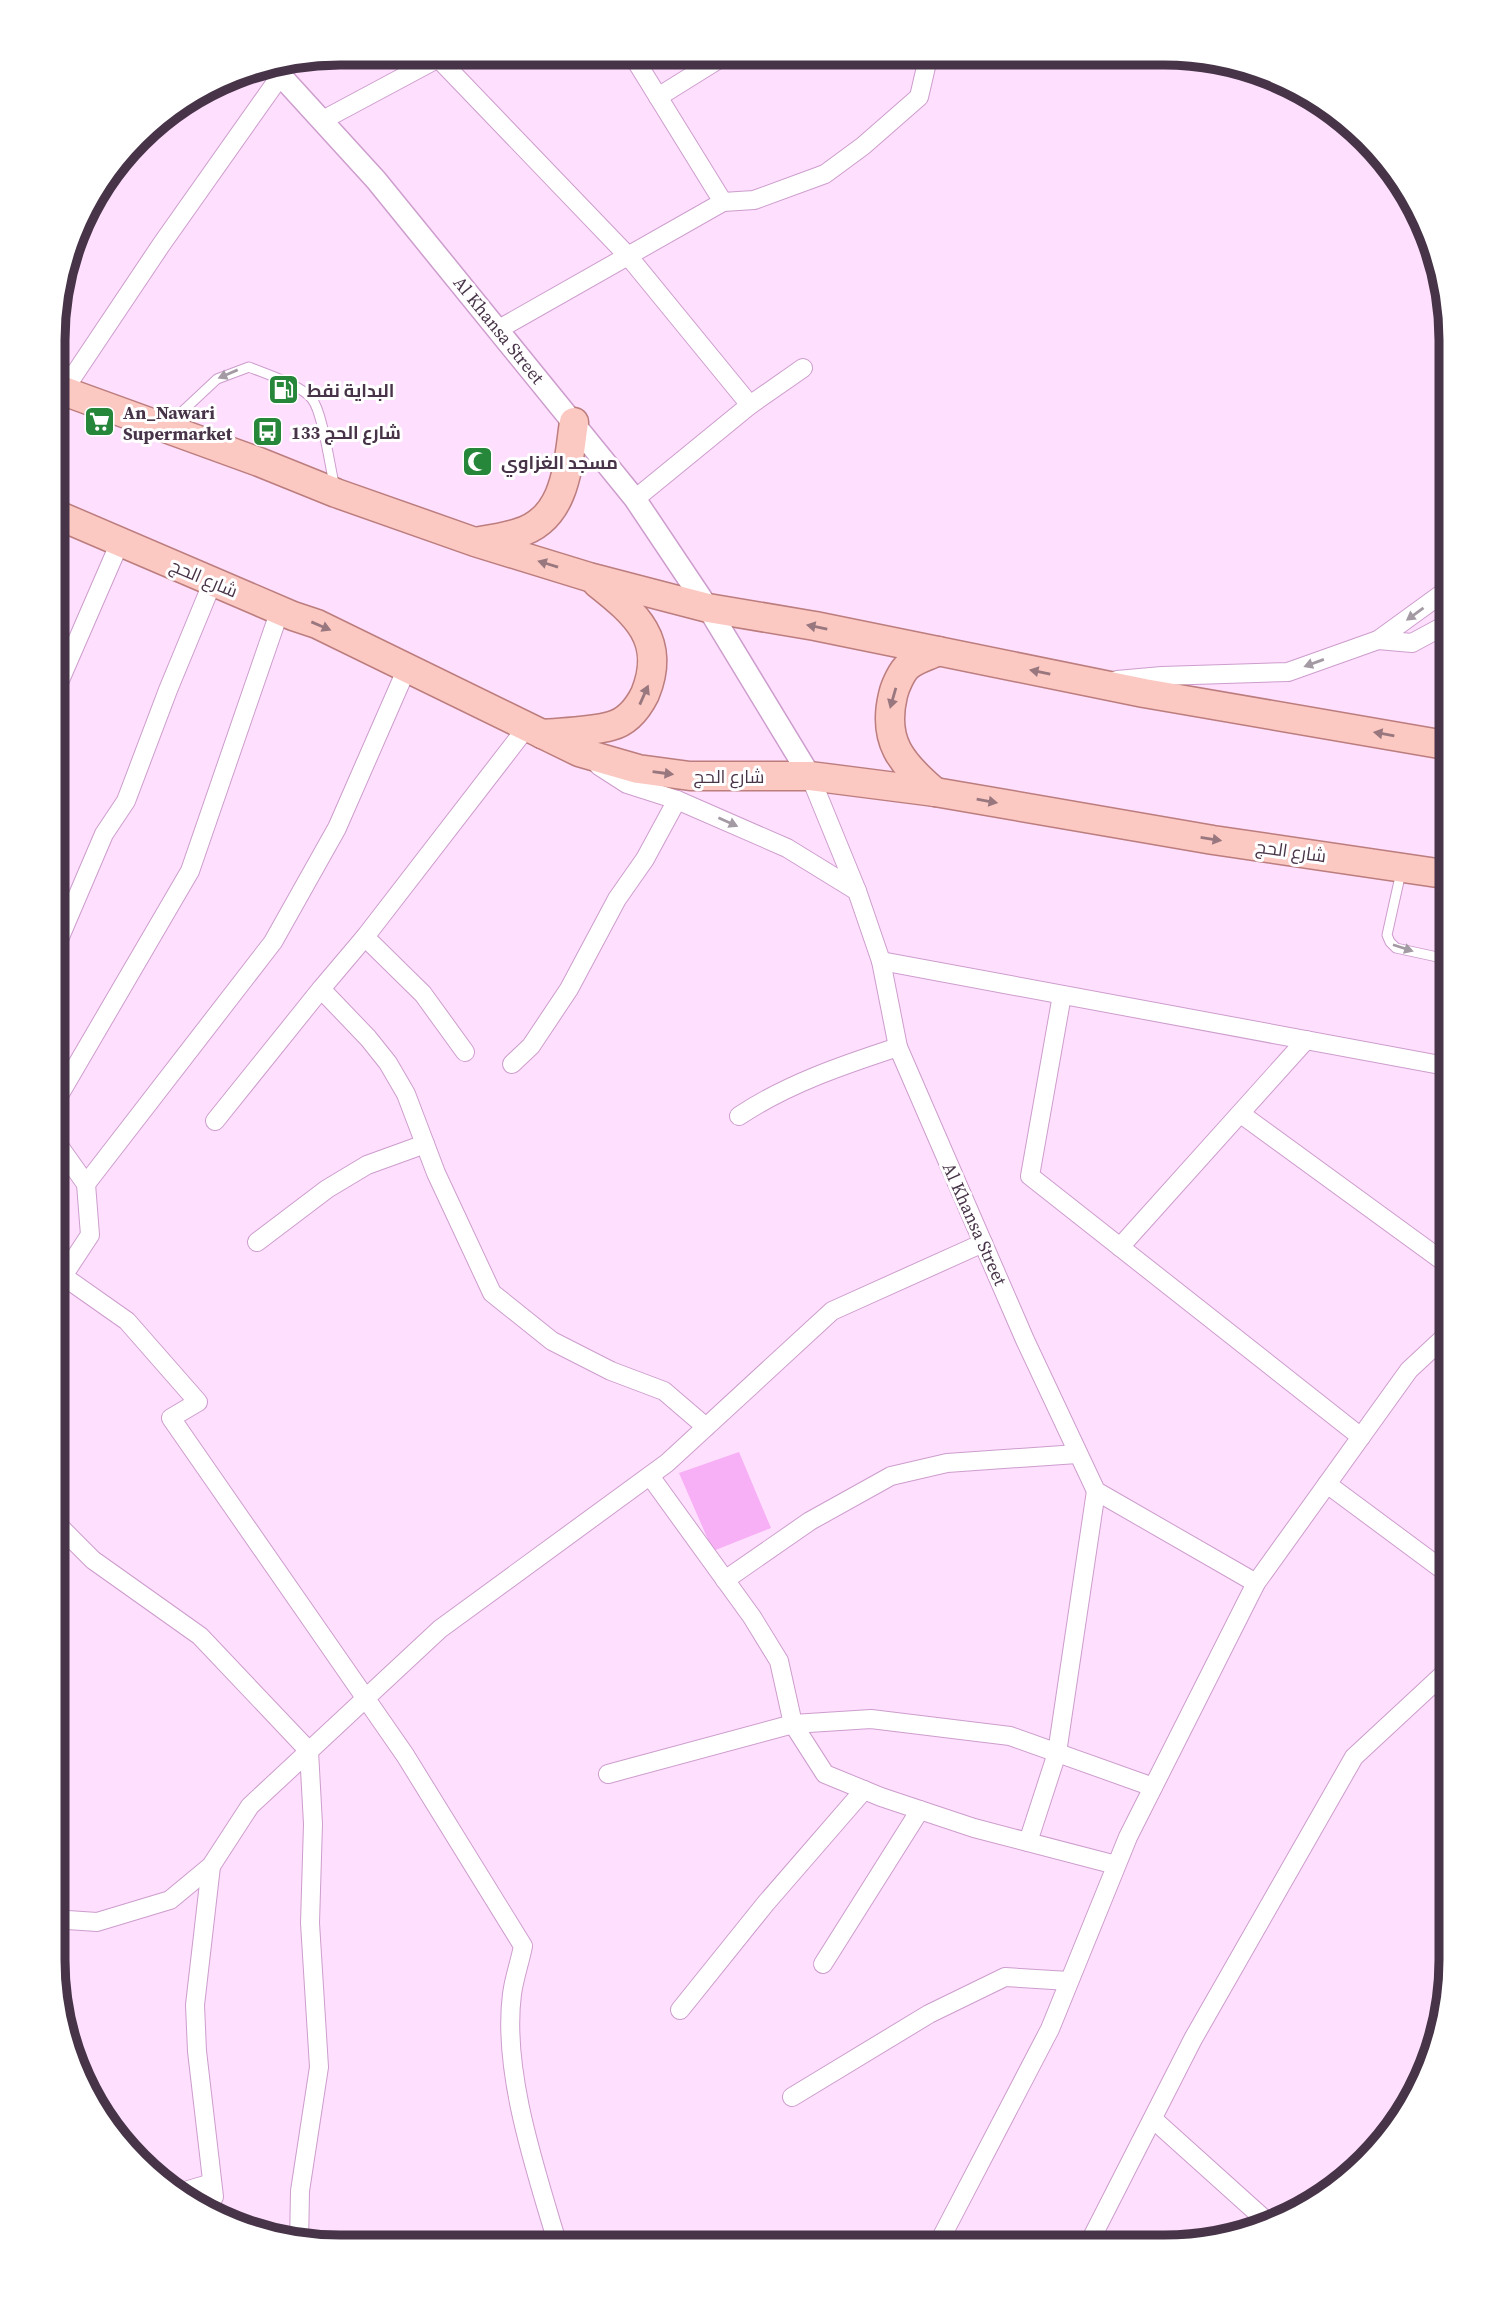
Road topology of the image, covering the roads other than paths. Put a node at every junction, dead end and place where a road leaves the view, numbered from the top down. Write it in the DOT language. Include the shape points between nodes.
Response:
graph roads {
  1 [pos="426,65"];
  2 [pos="451,65"];
  3 [pos="638,65"];
  4 [pos="709,65"];
  5 [pos="926,65"];
  6 [pos="278,72"];
  7 [pos="274,73"];
  8 [pos="658,97"];
  9 [pos="321,121"];
  10 [pos="723,202"];
  11 [pos="629,257"];
  12 [pos="499,329"];
  13 [pos="803,368"];
  14 [pos="65,382"];
  15 [pos="65,391"];
  16 [pos="750,405"];
  17 [pos="574,422"];
  18 [pos="164,429"];
  19 [pos="336,493"];
  20 [pos="635,499"];
  21 [pos="65,518"];
  22 [pos="120,542"];
  23 [pos="475,542"];
  24 [pos="589,577"];
  25 [pos="213,581"];
  26 [pos="1439,596"];
  27 [pos="708,608"];
  28 [pos="280,610"];
  29 [pos="1439,628"];
  30 [pos="1378,640"];
  31 [pos="937,651"];
  32 [pos="407,668"];
  33 [pos="65,669"];
  34 [pos="1092,683"];
  35 [pos="534,731"];
  36 [pos="1439,744"];
  37 [pos="579,752"];
  38 [pos="810,776"];
  39 [pos="935,792"];
  40 [pos="677,800"];
  41 [pos="1402,867"];
  42 [pos="1439,873"];
  43 [pos="857,891"];
  44 [pos="65,925"];
  45 [pos="365,937"];
  46 [pos="1439,957"];
  47 [pos="881,961"];
  48 [pos="321,989"];
  49 [pos="1062,995"];
  50 [pos="1306,1040"];
  51 [pos="898,1047"];
  52 [pos="465,1052"];
  53 [pos="512,1064"];
  54 [pos="1439,1065"];
  55 [pos="65,1085"];
  56 [pos="1241,1114"];
  57 [pos="739,1116"];
  58 [pos="215,1121"];
  59 [pos="425,1144"];
  60 [pos="65,1154"];
  61 [pos="86,1184"];
  62 [pos="257,1242"];
  63 [pos="983,1243"];
  64 [pos="1120,1247"];
  65 [pos="1439,1258"];
  66 [pos="65,1273"];
  67 [pos="65,1277"];
  68 [pos="1439,1342"];
  69 [pos="706,1427"];
  70 [pos="1361,1437"];
  71 [pos="1077,1454"];
  72 [pos="650,1476"];
  73 [pos="1327,1484"];
  74 [pos="1096,1491"];
  75 [pos="65,1532"];
  76 [pos="1439,1567"];
  77 [pos="725,1580"];
  78 [pos="1256,1583"];
  79 [pos="1439,1678"];
  80 [pos="365,1699"];
  81 [pos="793,1724"];
  82 [pos="309,1751"];
  83 [pos="1057,1753"];
  84 [pos="608,1774"];
  85 [pos="1153,1787"];
  86 [pos="864,1790"];
  87 [pos="920,1810"];
  88 [pos="1028,1842"];
  89 [pos="1116,1865"];
  90 [pos="211,1866"];
  91 [pos="65,1920"];
  92 [pos="823,1964"];
  93 [pos="1069,1981"];
  94 [pos="680,2010"];
  95 [pos="792,2097"];
  96 [pos="1153,2119"];
  97 [pos="192,2192"];
  98 [pos="1262,2217"];
  99 [pos="299,2232"];
  100 [pos="555,2235"];
  101 [pos="942,2235"];
  102 [pos="1093,2235"];
  1 -- 9 [label="street"];
  2 -- 11 [label="street"];
  3 -- 8 [label="street"];
  4 -- 8 [label="street"];
  5 -- 10 [label="street" via="919,97 825,174 754,200"];
  6 -- 9 [label="street, Al Khansa Street"];
  7 -- 14 [label="street"];
  8 -- 10 [label="street"];
  9 -- 12 [label="street, Al Khansa Street"];
  10 -- 11 [label="street"];
  11 -- 12 [label="street"];
  11 -- 16 [label="street"];
  12 -- 17 [label="street, Al Khansa Street"];
  13 -- 16 [label="street"];
  15 -- 18 [label="main road"];
  16 -- 20 [label="street"];
  17 -- 20 [label="street, Al Khansa Street"];
  17 -- 23 [label="main road" via="561,495 548,516 521,533"];
  18 -- 19 [label="main road"];
  19 -- 18 [label="lane, one-way" via="312,399 249,367 217,379"];
  19 -- 23 [label="main road"];
  20 -- 27 [label="street, Al Khansa Street"];
  21 -- 22 [label="main road, شارع الحج"];
  22 -- 25 [label="main road, شارع الحج"];
  22 -- 33 [label="street"];
  24 -- 23 [label="main road, one-way"];
  24 -- 27 [label="main road"];
  35 -- 24 [label="main road, one-way" via="613,726 640,705 650,681 652,643 635,616"];
  25 -- 28 [label="main road, شارع الحج"];
  25 -- 44 [label="street" via="127,800 104,834"];
  26 -- 30 [label="street, one-way"];
  31 -- 27 [label="main road, one-way"];
  27 -- 38 [label="street, Al Khansa Street"];
  28 -- 32 [label="main road, شارع الحج, one-way"];
  28 -- 55 [label="street" via="190,871"];
  29 -- 30 [label="street" via="1412,643"];
  30 -- 34 [label="street, one-way" via="1288,672"];
  34 -- 31 [label="main road, one-way"];
  31 -- 39 [label="main road, one-way" via="907,666 888,715 897,751 910,771"];
  32 -- 35 [label="main road, شارع الحج"];
  32 -- 61 [label="street" via="337,828 273,942"];
  36 -- 34 [label="main road, one-way"];
  35 -- 37 [label="main road, شارع الحج"];
  35 -- 45 [label="street"];
  37 -- 38 [label="main road, شارع الحج, one-way" via="638,769 690,776"];
  37 -- 40 [label="street" via="627,784"];
  38 -- 39 [label="main road, شارع الحج"];
  38 -- 43 [label="street, Al Khansa Street"];
  39 -- 41 [label="main road, شارع الحج, one-way"];
  40 -- 43 [label="street, one-way" via="787,848"];
  40 -- 53 [label="street" via="569,989 531,1046"];
  41 -- 42 [label="main road, شارع الحج"];
  41 -- 46 [label="lane, one-way" via="1387,935 1396,948"];
  43 -- 47 [label="street, Al Khansa Street"];
  45 -- 48 [label="street"];
  45 -- 52 [label="street" via="423,994"];
  47 -- 49 [label="street"];
  47 -- 51 [label="street, Al Khansa Street"];
  48 -- 58 [label="street"];
  48 -- 59 [label="street" via="388,1063"];
  49 -- 50 [label="street"];
  49 -- 64 [label="street" via="1030,1176"];
  50 -- 54 [label="street"];
  50 -- 56 [label="street"];
  51 -- 57 [label="street" via="766,1098"];
  51 -- 63 [label="street, Al Khansa Street"];
  56 -- 64 [label="street"];
  56 -- 65 [label="street"];
  59 -- 62 [label="street" via="367,1166 327,1189"];
  59 -- 69 [label="street" via="492,1293 552,1342 664,1391"];
  60 -- 61 [label="street"];
  61 -- 66 [label="street" via="90,1235"];
  63 -- 69 [label="street" via="832,1311"];
  63 -- 71 [label="street, Al Khansa Street"];
  64 -- 70 [label="street"];
  67 -- 80 [label="street" via="127,1321 198,1402 171,1418"];
  68 -- 70 [label="street" via="1409,1370"];
  69 -- 72 [label="street"];
  70 -- 73 [label="street"];
  71 -- 74 [label="street, Al Khansa Street"];
  71 -- 77 [label="street" via="947,1463 891,1476 810,1521"];
  72 -- 77 [label="street"];
  72 -- 80 [label="street" via="440,1629"];
  73 -- 76 [label="street"];
  73 -- 78 [label="street"];
  74 -- 78 [label="street"];
  74 -- 83 [label="street"];
  75 -- 82 [label="street" via="93,1560 200,1636"];
  77 -- 81 [label="street" via="779,1661"];
  78 -- 85 [label="street"];
  79 -- 96 [label="street" via="1354,1757 1193,2039"];
  80 -- 82 [label="street"];
  80 -- 100 [label="street" via="405,1755 523,1946 512,1994 511,2049 527,2141"];
  81 -- 83 [label="street" via="871,1719 1010,1736"];
  81 -- 84 [label="street"];
  81 -- 86 [label="street" via="825,1774"];
  82 -- 90 [label="street" via="250,1805"];
  82 -- 99 [label="street" via="313,1824 310,1923 319,2067 300,2191"];
  83 -- 85 [label="street"];
  83 -- 88 [label="street"];
  85 -- 89 [label="street"];
  86 -- 87 [label="street"];
  86 -- 94 [label="street"];
  87 -- 88 [label="street"];
  87 -- 92 [label="street"];
  88 -- 89 [label="street"];
  89 -- 93 [label="street"];
  90 -- 91 [label="street" via="170,1900 97,1922"];
  90 -- 97 [label="street" via="195,2005 213,2190"];
  93 -- 95 [label="street" via="1005,1977 929,2014"];
  93 -- 101 [label="street" via="1050,2029"];
  96 -- 98 [label="street"];
  96 -- 102 [label="street"];
}
